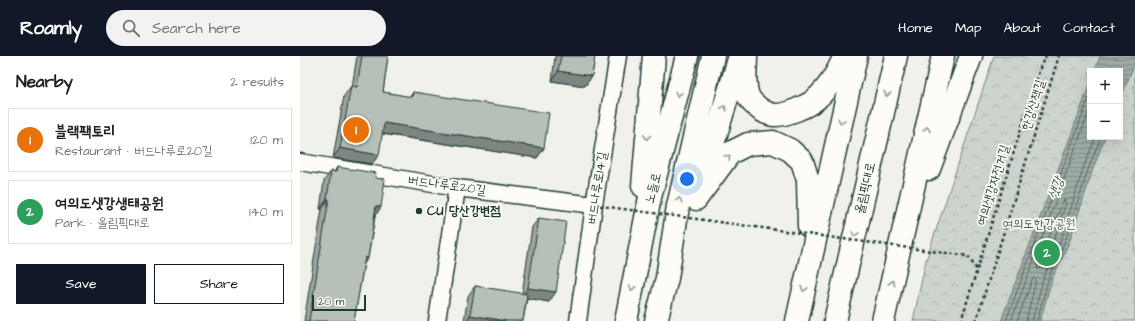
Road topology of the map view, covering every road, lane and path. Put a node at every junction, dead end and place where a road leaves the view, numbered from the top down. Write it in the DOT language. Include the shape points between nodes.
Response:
graph roads {
  1 [pos="618,56"];
  2 [pos="654,56"];
  3 [pos="688,56"];
  4 [pos="713,56"];
  5 [pos="740,56"];
  6 [pos="746,56"];
  7 [pos="845,56"];
  8 [pos="856,56"];
  9 [pos="896,56"];
  10 [pos="943,56"];
  11 [pos="971,56"];
  12 [pos="1046,56"];
  13 [pos="1059,56"];
  14 [pos="300,162"];
  15 [pos="457,188"];
  16 [pos="696,199"];
  17 [pos="594,205"];
  18 [pos="899,251"];
  19 [pos="810,262"];
  20 [pos="636,267"];
  21 [pos="977,270"];
  22 [pos="667,278"];
  23 [pos="437,321"];
  24 [pos="578,321"];
  25 [pos="626,321"];
  26 [pos="656,321"];
  27 [pos="797,321"];
  28 [pos="835,321"];
  29 [pos="883,321"];
  30 [pos="961,321"];
  31 [pos="976,321"];
  1 -- 17 [label="street, 버드나루로14길"];
  2 -- 20 [label="main road, one-way"];
  3 -- 20 [label="main road, 노들로, one-way" via="650,197"];
  22 -- 4 [label="main road, one-way" via="678,206"];
  16 -- 5 [label="main road, one-way"];
  6 -- 7 [label="main road" via="745,79 749,98 757,108 774,115 796,111 816,99 834,78"];
  8 -- 19 [label="main road, one-way"];
  9 -- 28 [label="main road, 올림픽대로, one-way"];
  18 -- 10 [label="main road, one-way"];
  11 -- 18 [label="main road"];
  12 -- 21 [label="path, 여의샛강자전거길"];
  13 -- 31 [label="path, 한강산책길"];
  14 -- 15 [label="street, 버드나루로20길"];
  15 -- 17 [label="street, 버드나루로20길"];
  15 -- 23 [label="street"];
  16 -- 19 [label="main road, one-way" via="730,154 742,147 748,144 773,142 790,150 802,161 808,180"];
  16 -- 22 [label="main road"];
  17 -- 21 [label="path, bridge" via="968,256"];
  17 -- 24 [label="street, 버드나루로14길"];
  29 -- 18 [label="main road, one-way"];
  19 -- 27 [label="main road, one-way"];
  20 -- 25 [label="main road, 노들로, one-way"];
  21 -- 30 [label="path, 여의샛강자전거길"];
  22 -- 26 [label="main road"];
}
